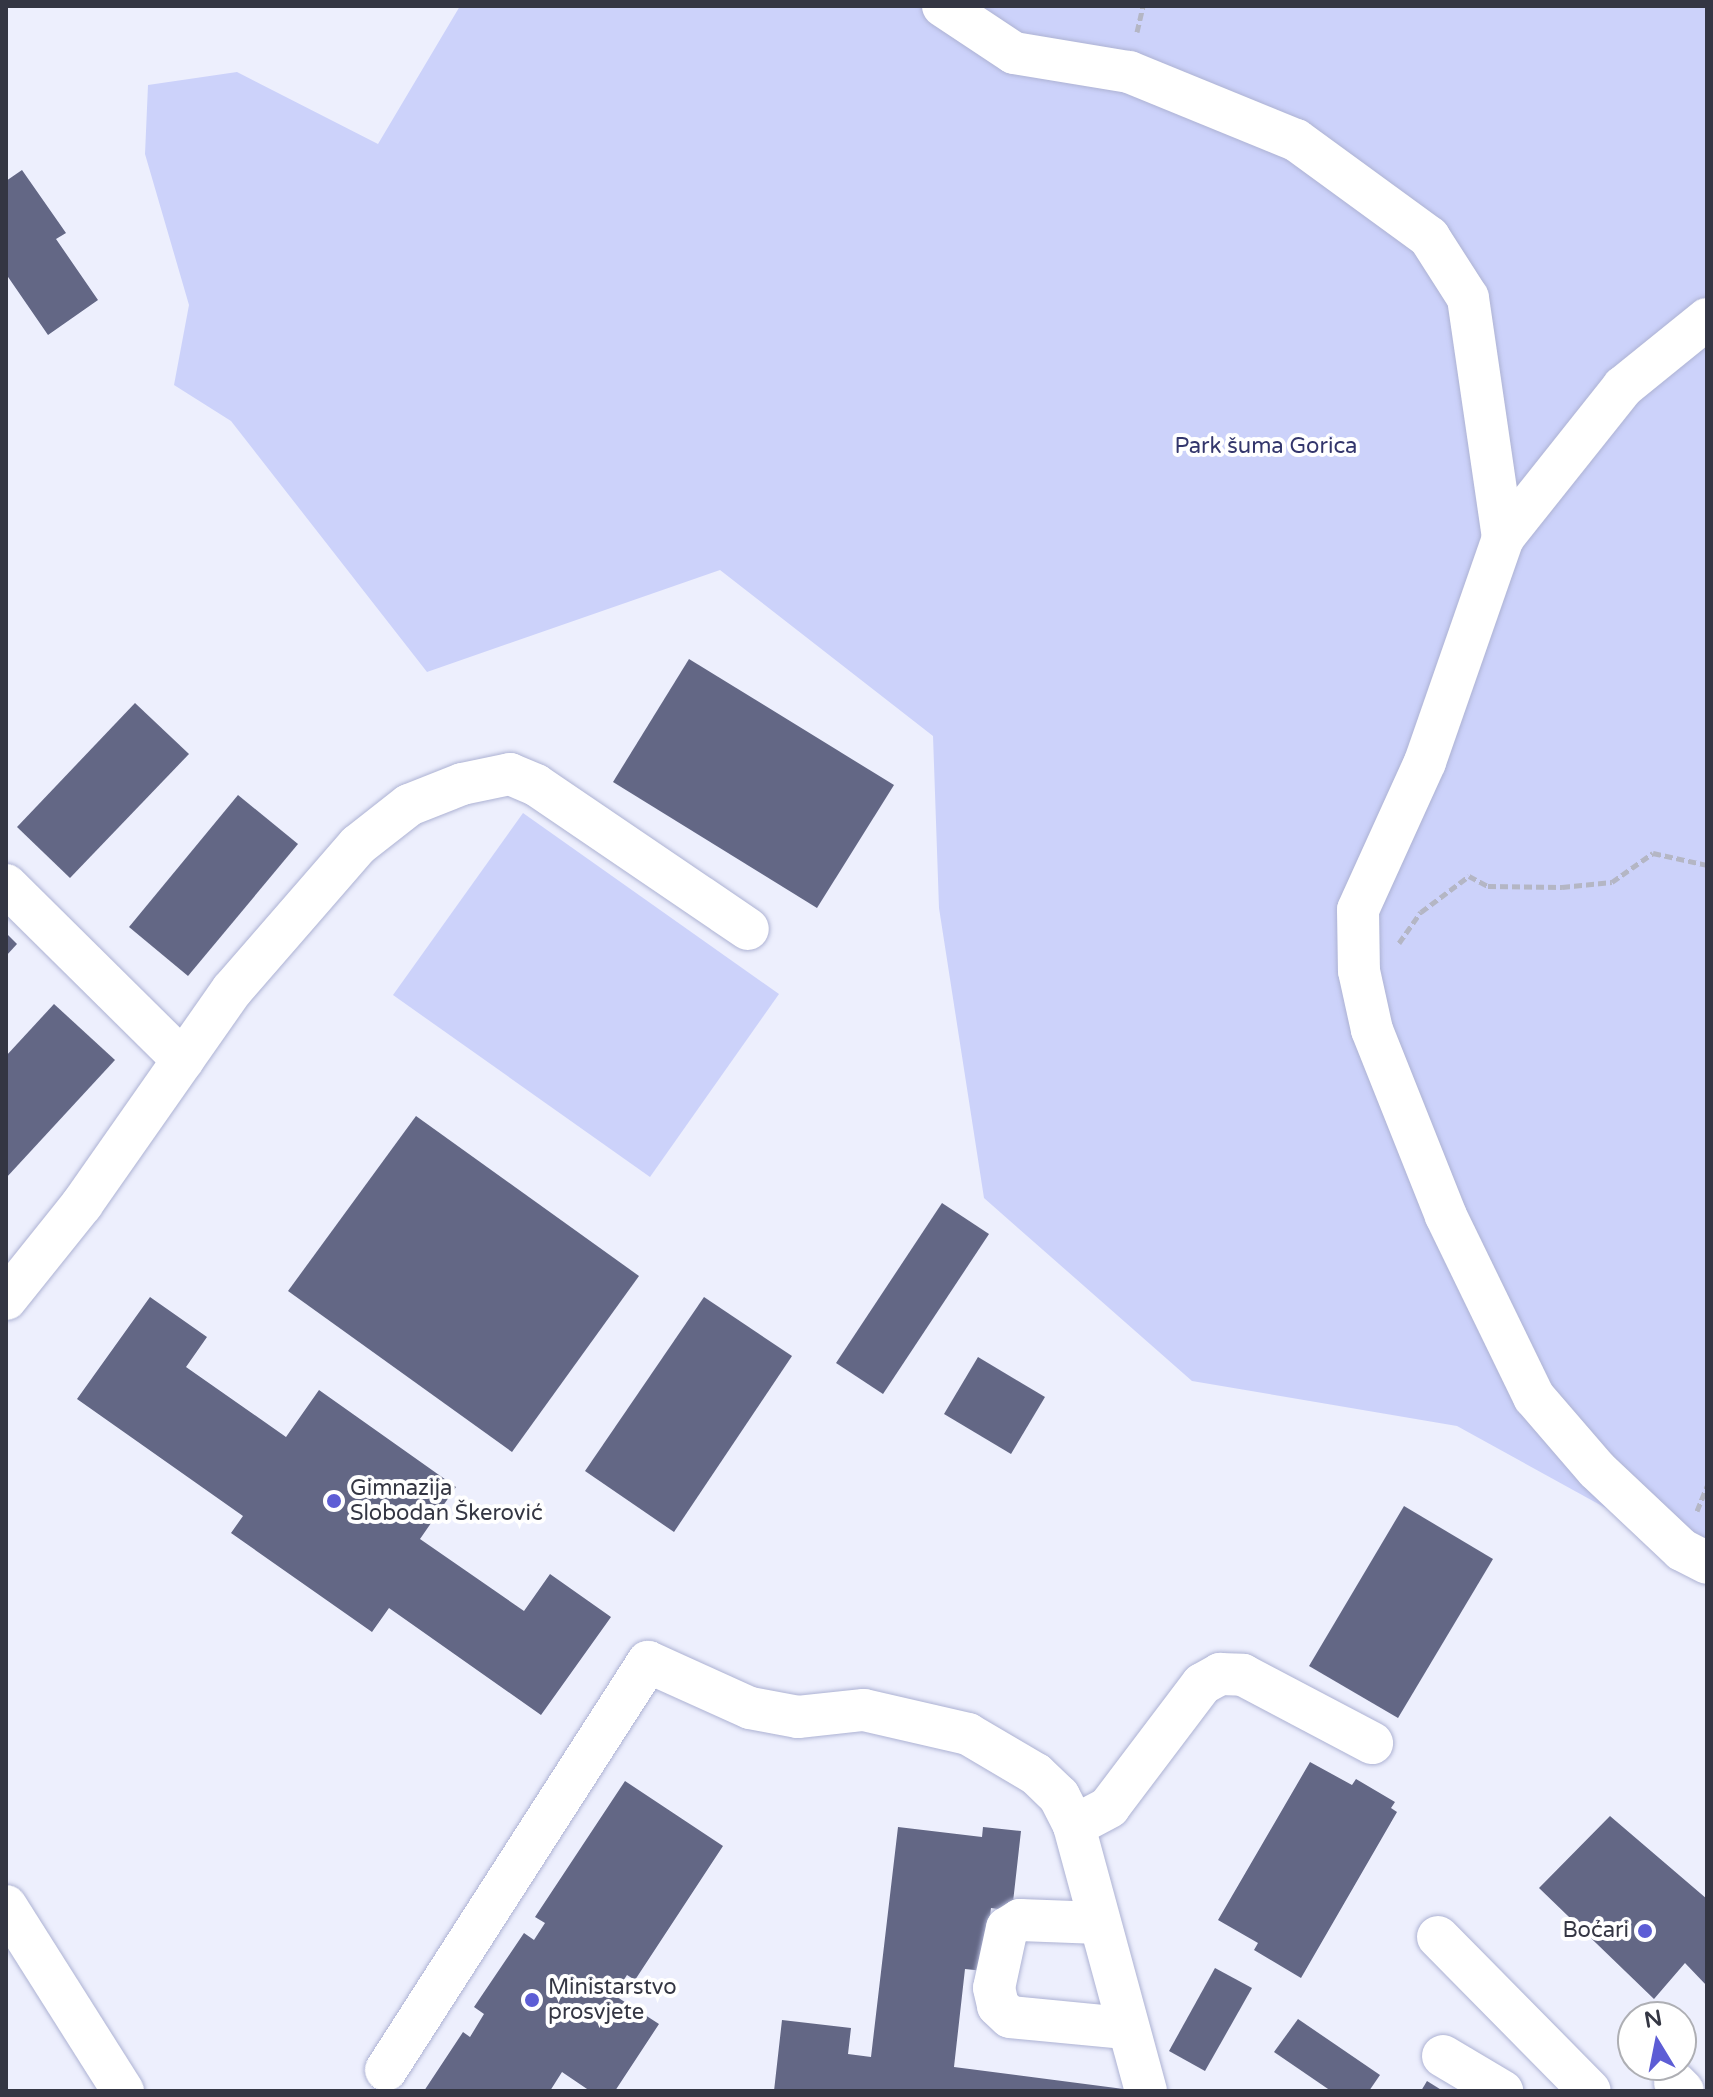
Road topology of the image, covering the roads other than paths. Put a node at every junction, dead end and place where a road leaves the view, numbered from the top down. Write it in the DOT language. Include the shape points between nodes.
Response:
graph roads {
  1 [pos="943,6"];
  2 [pos="1707,319"];
  3 [pos="1503,538"];
  4 [pos="6,885"];
  5 [pos="748,929"];
  6 [pos="183,1060"];
  7 [pos="6,1299"];
  8 [pos="1707,1563"];
  9 [pos="1372,1743"];
  10 [pos="1074,1826"];
  11 [pos="6,1906"];
  12 [pos="1099,1923"];
  13 [pos="1438,1937"];
  14 [pos="1125,2028"];
  15 [pos="1443,2056"];
  16 [pos="386,2070"];
  17 [pos="1566,2083"];
  18 [pos="123,2091"];
  19 [pos="1146,2091"];
  20 [pos="1502,2091"];
  1 -- 3 [label="street" via="1014,53 1129,72 1296,140 1429,237 1468,298"];
  2 -- 3 [label="street" via="1623,387"];
  3 -- 8 [label="street" via="1425,762 1358,910 1359,971 1372,1030 1440,1201 1534,1397 1597,1470 1682,1550"];
  4 -- 6 [label="street"];
  5 -- 6 [label="street" via="536,785 510,774 462,784 409,805 358,845 232,990"];
  6 -- 7 [label="street" via="82,1204"];
  9 -- 10 [label="street" via="1243,1675 1220,1674 1202,1684 1109,1807"];
  10 -- 12 [label="street"];
  10 -- 16 [label="street" via="1059,1796 1036,1774 968,1734 864,1710 798,1717 750,1708 648,1662"];
  11 -- 18 [label="street"];
  12 -- 14 [label="street"];
  12 -- 14 [label="street" via="1020,1920 1007,1928 994,1988 998,2006 1010,2017"];
  13 -- 17 [label="street"];
  14 -- 19 [label="street"];
  15 -- 20 [label="street"];
}
